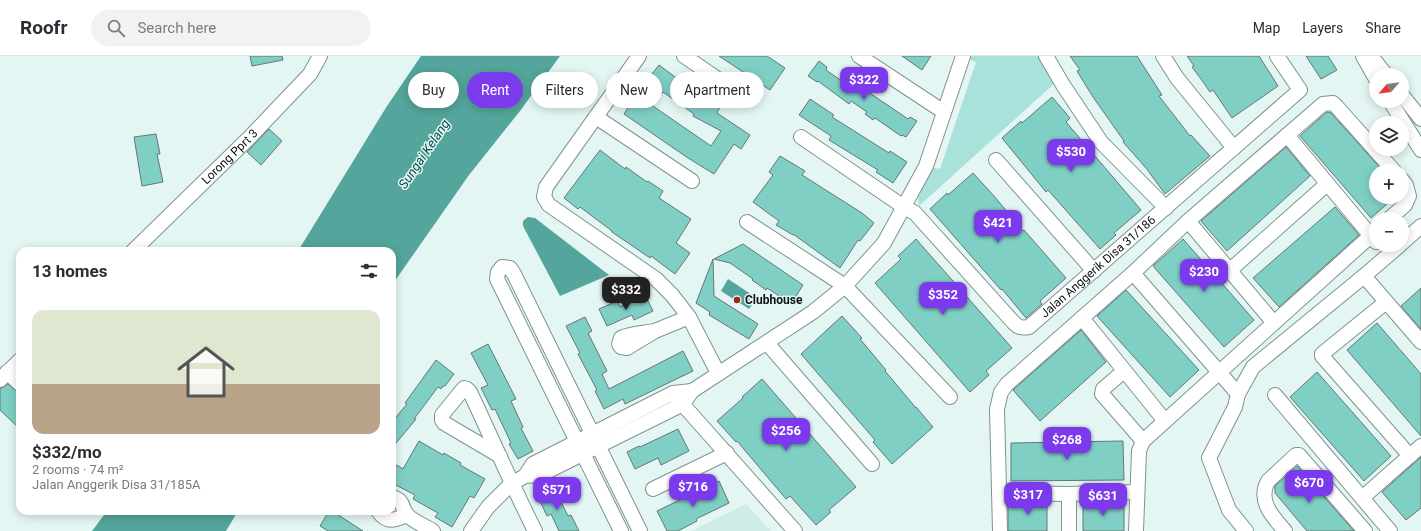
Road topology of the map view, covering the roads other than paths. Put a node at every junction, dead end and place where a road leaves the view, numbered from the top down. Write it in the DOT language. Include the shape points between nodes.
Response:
graph roads {
  1 [pos="320,56"];
  2 [pos="639,56"];
  3 [pos="684,56"];
  4 [pos="859,56"];
  5 [pos="964,56"];
  6 [pos="1046,56"];
  7 [pos="1163,56"];
  8 [pos="1277,56"];
  9 [pos="1362,56"];
  10 [pos="1371,56"];
  11 [pos="1369,68"];
  12 [pos="1380,68"];
  13 [pos="707,72"];
  14 [pos="1409,104"];
  15 [pos="1394,108"];
  16 [pos="944,112"];
  17 [pos="596,117"];
  18 [pos="1421,119"];
  19 [pos="1287,135"];
  20 [pos="801,137"];
  21 [pos="1234,148"];
  22 [pos="1421,150"];
  23 [pos="996,160"];
  24 [pos="1388,164"];
  25 [pos="692,181"];
  26 [pos="1327,184"];
  27 [pos="1405,204"];
  28 [pos="904,207"];
  29 [pos="1166,208"];
  30 [pos="1397,212"];
  31 [pos="1188,221"];
  32 [pos="746,222"];
  33 [pos="1421,226"];
  34 [pos="1369,232"];
  35 [pos="1409,237"];
  36 [pos="1369,244"];
  37 [pos="137,247"];
  38 [pos="1384,252"];
  39 [pos="1392,252"];
  40 [pos="1387,256"];
  41 [pos="1229,270"];
  42 [pos="1094,271"];
  43 [pos="1133,273"];
  44 [pos="1364,276"];
  45 [pos="845,286"];
  46 [pos="1386,302"];
  47 [pos="689,317"];
  48 [pos="1082,318"];
  49 [pos="1274,323"];
  50 [pos="655,331"];
  51 [pos="1421,342"];
  52 [pos="767,343"];
  53 [pos="16,364"];
  54 [pos="1124,371"];
  55 [pos="1219,372"];
  56 [pos="718,374"];
  57 [pos="4,376"];
  58 [pos="16,382"];
  59 [pos="692,391"];
  60 [pos="673,393"];
  61 [pos="1238,394"];
  62 [pos="1275,396"];
  63 [pos="950,397"];
  64 [pos="683,404"];
  65 [pos="1165,421"];
  66 [pos="596,440"];
  67 [pos="1143,441"];
  68 [pos="1421,446"];
  69 [pos="580,448"];
  70 [pos="727,453"];
  71 [pos="500,456"];
  72 [pos="1410,456"];
  73 [pos="872,464"];
  74 [pos="511,484"];
  75 [pos="653,489"];
  76 [pos="1137,492"];
  77 [pos="999,493"];
  78 [pos="1069,494"];
  79 [pos="396,498"];
  80 [pos="1362,498"];
  81 [pos="381,515"];
  82 [pos="407,515"];
  83 [pos="433,531"];
  84 [pos="471,531"];
  85 [pos="534,531"];
  86 [pos="621,531"];
  87 [pos="640,531"];
  88 [pos="795,531"];
  89 [pos="1000,531"];
  90 [pos="1069,531"];
  91 [pos="1136,531"];
  92 [pos="1246,531"];
  93 [pos="1286,531"];
  94 [pos="1365,531"];
  95 [pos="1390,531"];
  1 -- 37 [label="street, Lorong Pprt 3" via="310,74 250,137"];
  2 -- 17 [label="street"];
  3 -- 13 [label="street"];
  4 -- 16 [label="street"];
  5 -- 16 [label="street"];
  6 -- 29 [label="street" via="1101,142"];
  7 -- 21 [label="street" via="1177,78"];
  8 -- 21 [label="street, Jalan Anggerik Disa 31/186" via="1300,90"];
  9 -- 11 [label="street"];
  10 -- 12 [label="street"];
  14 -- 18 [label="street"];
  15 -- 22 [label="street"];
  16 -- 28 [label="street" via="926,166"];
  17 -- 25 [label="street"];
  17 -- 47 [label="street" via="546,187 546,202 656,279"];
  19 -- 24 [label="street" via="1323,104 1332,103"];
  19 -- 26 [label="street"];
  19 -- 31 [label="street"];
  20 -- 28 [label="street"];
  21 -- 29 [label="street, Jalan Anggerik Disa 31/186"];
  23 -- 42 [label="street"];
  26 -- 34 [label="street"];
  26 -- 41 [label="street"];
  27 -- 30 [label="street"];
  28 -- 42 [label="street, Jalan Anggerik Disa 31/186" via="915,213 1018,327 1024,328 1034,324"];
  28 -- 45 [label="street" via="884,243"];
  29 -- 42 [label="street, Jalan Anggerik Disa 31/186"];
  31 -- 41 [label="street"];
  31 -- 43 [label="street"];
  32 -- 45 [label="street"];
  33 -- 35 [label="street"];
  36 -- 49 [label="street"];
  38 -- 40 [label="street"];
  39 -- 40 [label="street"];
  40 -- 44 [label="street"];
  41 -- 49 [label="street"];
  43 -- 48 [label="street"];
  43 -- 55 [label="street"];
  44 -- 46 [label="street"];
  44 -- 61 [label="street" via="1253,367"];
  45 -- 52 [label="street" via="813,312"];
  45 -- 63 [label="street"];
  46 -- 51 [label="street"];
  46 -- 72 [label="street" via="1322,356"];
  47 -- 50 [label="street"];
  47 -- 56 [label="street"];
  48 -- 54 [label="street"];
  48 -- 77 [label="street" via="1001,392 998,410"];
  49 -- 55 [label="street"];
  52 -- 56 [label="street"];
  52 -- 73 [label="street"];
  53 -- 57 [label="street"];
  54 -- 65 [label="street"];
  54 -- 67 [label="street" via="1103,389 1102,394"];
  55 -- 61 [label="street"];
  55 -- 65 [label="street"];
  56 -- 59 [label="street"];
  57 -- 58 [label="street"];
  59 -- 60 [label="street"];
  59 -- 64 [label="street"];
  60 -- 64 [label="street"];
  60 -- 66 [label="street"];
  61 -- 92 [label="street" via="1235,407 1209,458 1230,510"];
  62 -- 80 [label="street"];
  64 -- 66 [label="street"];
  64 -- 70 [label="street"];
  65 -- 67 [label="street"];
  66 -- 69 [label="street"];
  66 -- 69 [label="street" via="514,274 510,268 502,267 497,279"];
  66 -- 87 [label="street"];
  67 -- 76 [label="street" via="1139,451"];
  68 -- 72 [label="street"];
  69 -- 74 [label="street" via="550,463 540,475 525,476"];
  69 -- 86 [label="street"];
  70 -- 75 [label="street"];
  70 -- 88 [label="street"];
  71 -- 71 [label="street" via="442,420 442,416 464,388 470,392"];
  71 -- 74 [label="street"];
  72 -- 80 [label="street"];
  74 -- 84 [label="street" via="488,507"];
  74 -- 85 [label="street"];
  76 -- 78 [label="street"];
  76 -- 91 [label="street"];
  77 -- 78 [label="street"];
  77 -- 89 [label="street"];
  78 -- 90 [label="street"];
  79 -- 82 [label="street" via="401,502"];
  80 -- 95 [label="street"];
  81 -- 82 [label="street" via="393,520"];
  82 -- 83 [label="street"];
  93 -- 94 [label="street" via="1268,510 1264,494 1265,485 1296,455 1299,455"];
}
